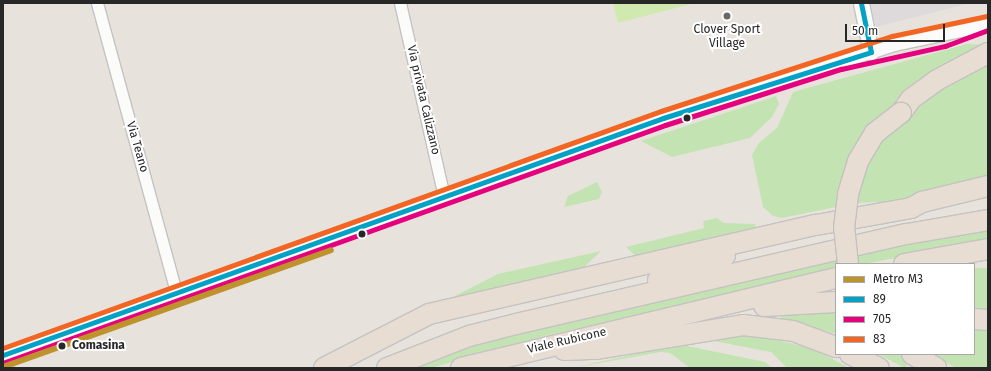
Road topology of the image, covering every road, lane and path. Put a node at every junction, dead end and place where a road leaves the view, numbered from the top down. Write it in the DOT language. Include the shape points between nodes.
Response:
graph roads {
  1 [pos="97,3"];
  2 [pos="400,3"];
  3 [pos="861,3"];
  4 [pos="982,25"];
  5 [pos="871,52"];
  6 [pos="988,53"];
  7 [pos="988,61"];
  8 [pos="901,113"];
  9 [pos="988,186"];
  10 [pos="444,197"];
  11 [pos="988,220"];
  12 [pos="769,236"];
  13 [pos="988,249"];
  14 [pos="848,263"];
  15 [pos="910,263"];
  16 [pos="835,278"];
  17 [pos="176,292"];
  18 [pos="835,302"];
  19 [pos="675,316"];
  20 [pos="975,319"];
  21 [pos="988,320"];
  22 [pos="516,324"];
  23 [pos="835,347"];
  24 [pos="526,350"];
  25 [pos="9,353"];
  26 [pos="852,355"];
  27 [pos="914,355"];
  28 [pos="480,364"];
  29 [pos="5,368"];
  30 [pos="324,368"];
  31 [pos="386,368"];
  32 [pos="461,368"];
  33 [pos="879,368"];
  34 [pos="936,368"];
  1 -- 17 [label="street, Via Teano"];
  2 -- 10 [label="street, Via privata Calizzano"];
  3 -- 5 [label="main road"];
  4 -- 5 [label="main road" via="937,41 895,51"];
  5 -- 10 [label="main road" via="663,118"];
  6 -- 8 [label="highway" via="936,80 911,99"];
  7 -- 8 [label="highway"];
  8 -- 14 [label="highway, bridge" via="875,133 858,161 848,194 844,228"];
  9 -- 12 [label="highway" via="922,202 912,208"];
  10 -- 17 [label="main road"];
  11 -- 22 [label="highway" via="899,236"];
  12 -- 22 [label="highway" via="712,262"];
  12 -- 30 [label="highway" via="429,314"];
  13 -- 15 [label="highway"];
  16 -- 19 [label="highway"];
  17 -- 25 [label="main road"];
  18 -- 19 [label="highway" via="781,303"];
  19 -- 24 [label="highway, Viale Rubicone"];
  20 -- 21 [label="highway"];
  22 -- 31 [label="highway" via="436,348"];
  23 -- 24 [label="highway" via="793,330 743,325 597,350"];
  24 -- 28 [label="highway, Viale Rubicone"];
  25 -- 29 [label="street"];
  26 -- 33 [label="highway"];
  27 -- 34 [label="highway"];
  28 -- 32 [label="highway, Viale Rubicone"];
}
